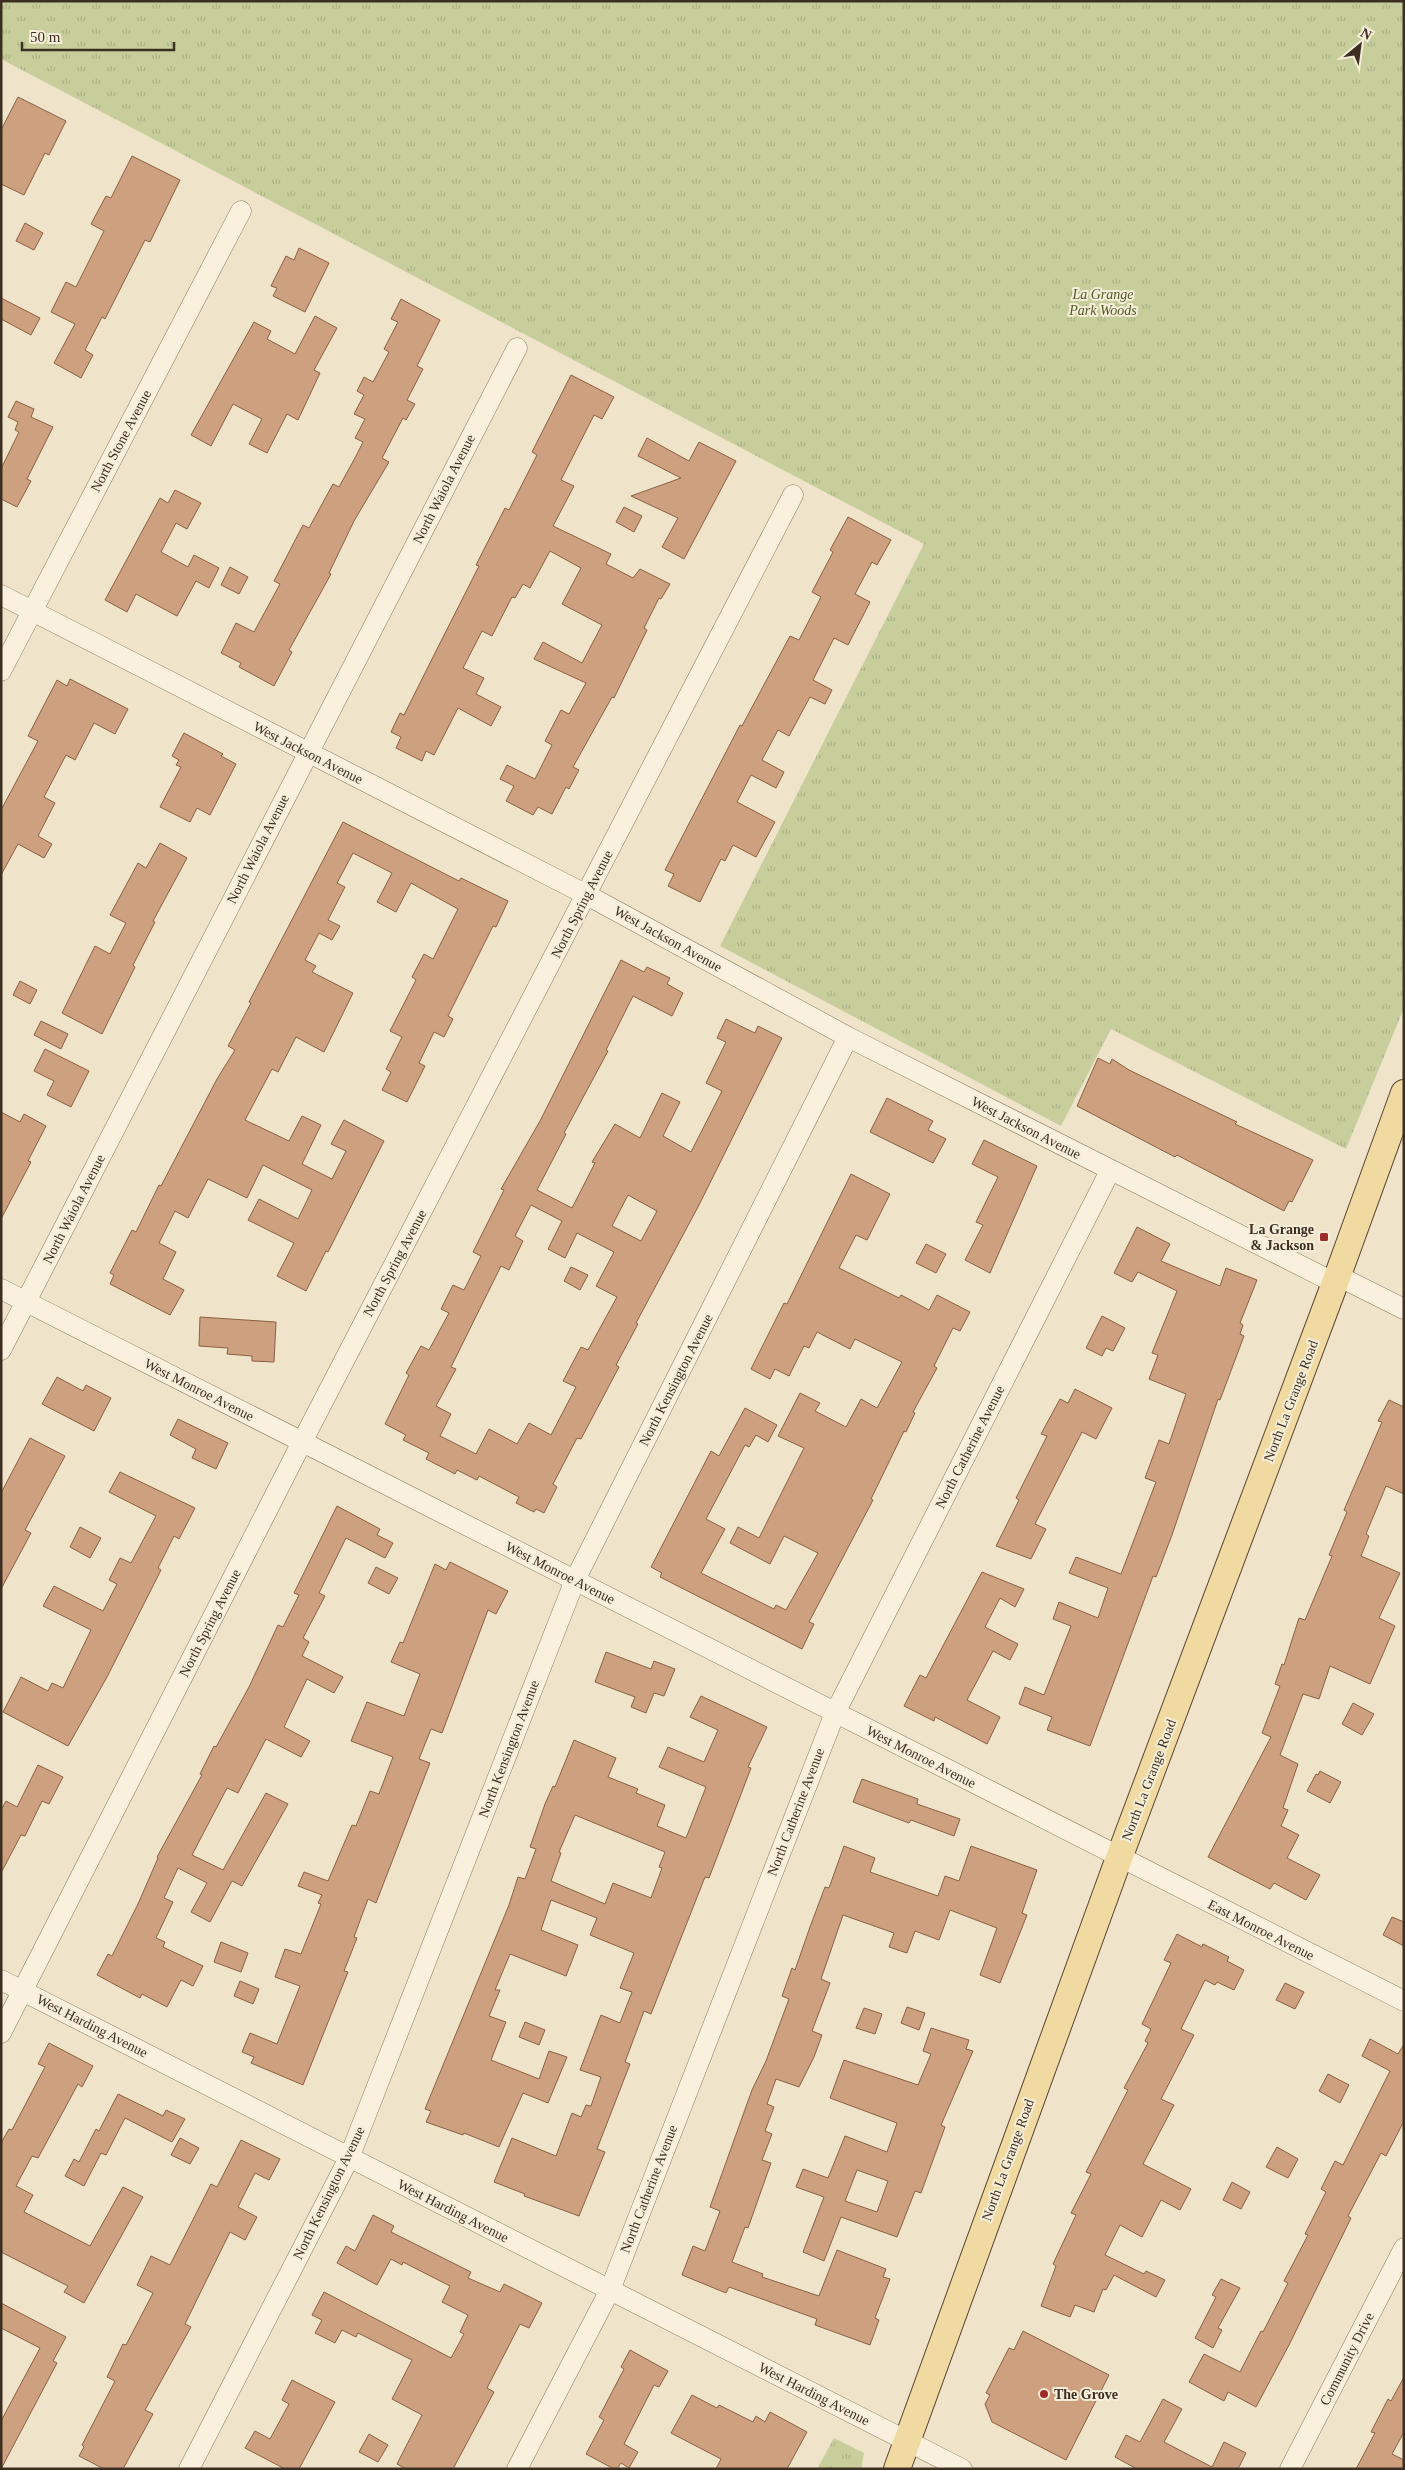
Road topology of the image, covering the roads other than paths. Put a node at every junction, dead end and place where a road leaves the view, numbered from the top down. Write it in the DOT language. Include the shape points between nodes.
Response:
graph roads {
  1 [pos="242,212"];
  2 [pos="516,348"];
  3 [pos="793,495"];
  4 [pos="1,595"];
  5 [pos="32,611"];
  6 [pos="1,671"];
  7 [pos="307,753"];
  8 [pos="588,894"];
  9 [pos="848,1037"];
  10 [pos="1404,1092"];
  11 [pos="1110,1171"];
  12 [pos="1336,1279"];
  13 [pos="1,1289"];
  14 [pos="27,1301"];
  15 [pos="1404,1309"];
  16 [pos="1,1350"];
  17 [pos="302,1442"];
  18 [pos="575,1580"];
  19 [pos="835,1713"];
  20 [pos="1119,1858"];
  21 [pos="1,1980"];
  22 [pos="23,1990"];
  23 [pos="1404,2001"];
  24 [pos="1,2033"];
  25 [pos="349,2158"];
  26 [pos="1404,2248"];
  27 [pos="610,2290"];
  28 [pos="905,2440"];
  29 [pos="189,2469"];
  30 [pos="517,2469"];
  31 [pos="897,2469"];
  32 [pos="962,2469"];
  33 [pos="1290,2469"];
  1 -- 5 [label="street, North Stone Avenue"];
  2 -- 7 [label="street, North Waiola Avenue"];
  3 -- 8 [label="street, North Spring Avenue"];
  4 -- 5 [label="street, West Jackson Avenue"];
  5 -- 6 [label="street, North Stone Avenue"];
  5 -- 7 [label="street, West Jackson Avenue"];
  7 -- 8 [label="street, West Jackson Avenue"];
  7 -- 14 [label="street, North Waiola Avenue"];
  8 -- 9 [label="street, West Jackson Avenue"];
  8 -- 17 [label="street, North Spring Avenue"];
  9 -- 11 [label="street, West Jackson Avenue"];
  9 -- 18 [label="street, North Kensington Avenue"];
  10 -- 12 [label="main road, North La Grange Road"];
  11 -- 12 [label="street, West Jackson Avenue"];
  11 -- 19 [label="street, North Catherine Avenue"];
  12 -- 15 [label="street, West Jackson Avenue"];
  12 -- 20 [label="main road, North La Grange Road"];
  13 -- 14 [label="street, West Monroe Avenue"];
  14 -- 16 [label="street, North Waiola Avenue"];
  14 -- 17 [label="street, West Monroe Avenue"];
  17 -- 18 [label="street, West Monroe Avenue"];
  17 -- 22 [label="street, North Spring Avenue"];
  18 -- 19 [label="street, West Monroe Avenue"];
  18 -- 25 [label="street, North Kensington Avenue"];
  19 -- 20 [label="street, West Monroe Avenue"];
  19 -- 27 [label="street, North Catherine Avenue"];
  20 -- 23 [label="street, East Monroe Avenue"];
  20 -- 28 [label="main road, North La Grange Road"];
  21 -- 22 [label="street, West Harding Avenue"];
  22 -- 24 [label="street, North Spring Avenue"];
  22 -- 25 [label="street, West Harding Avenue"];
  25 -- 27 [label="street, West Harding Avenue"];
  25 -- 29 [label="street, North Kensington Avenue"];
  26 -- 33 [label="street, Community Drive"];
  27 -- 28 [label="street, West Harding Avenue"];
  27 -- 30 [label="street, North Catherine Avenue"];
  28 -- 31 [label="main road, North La Grange Road"];
  28 -- 32 [label="street, West Harding Avenue"];
}
